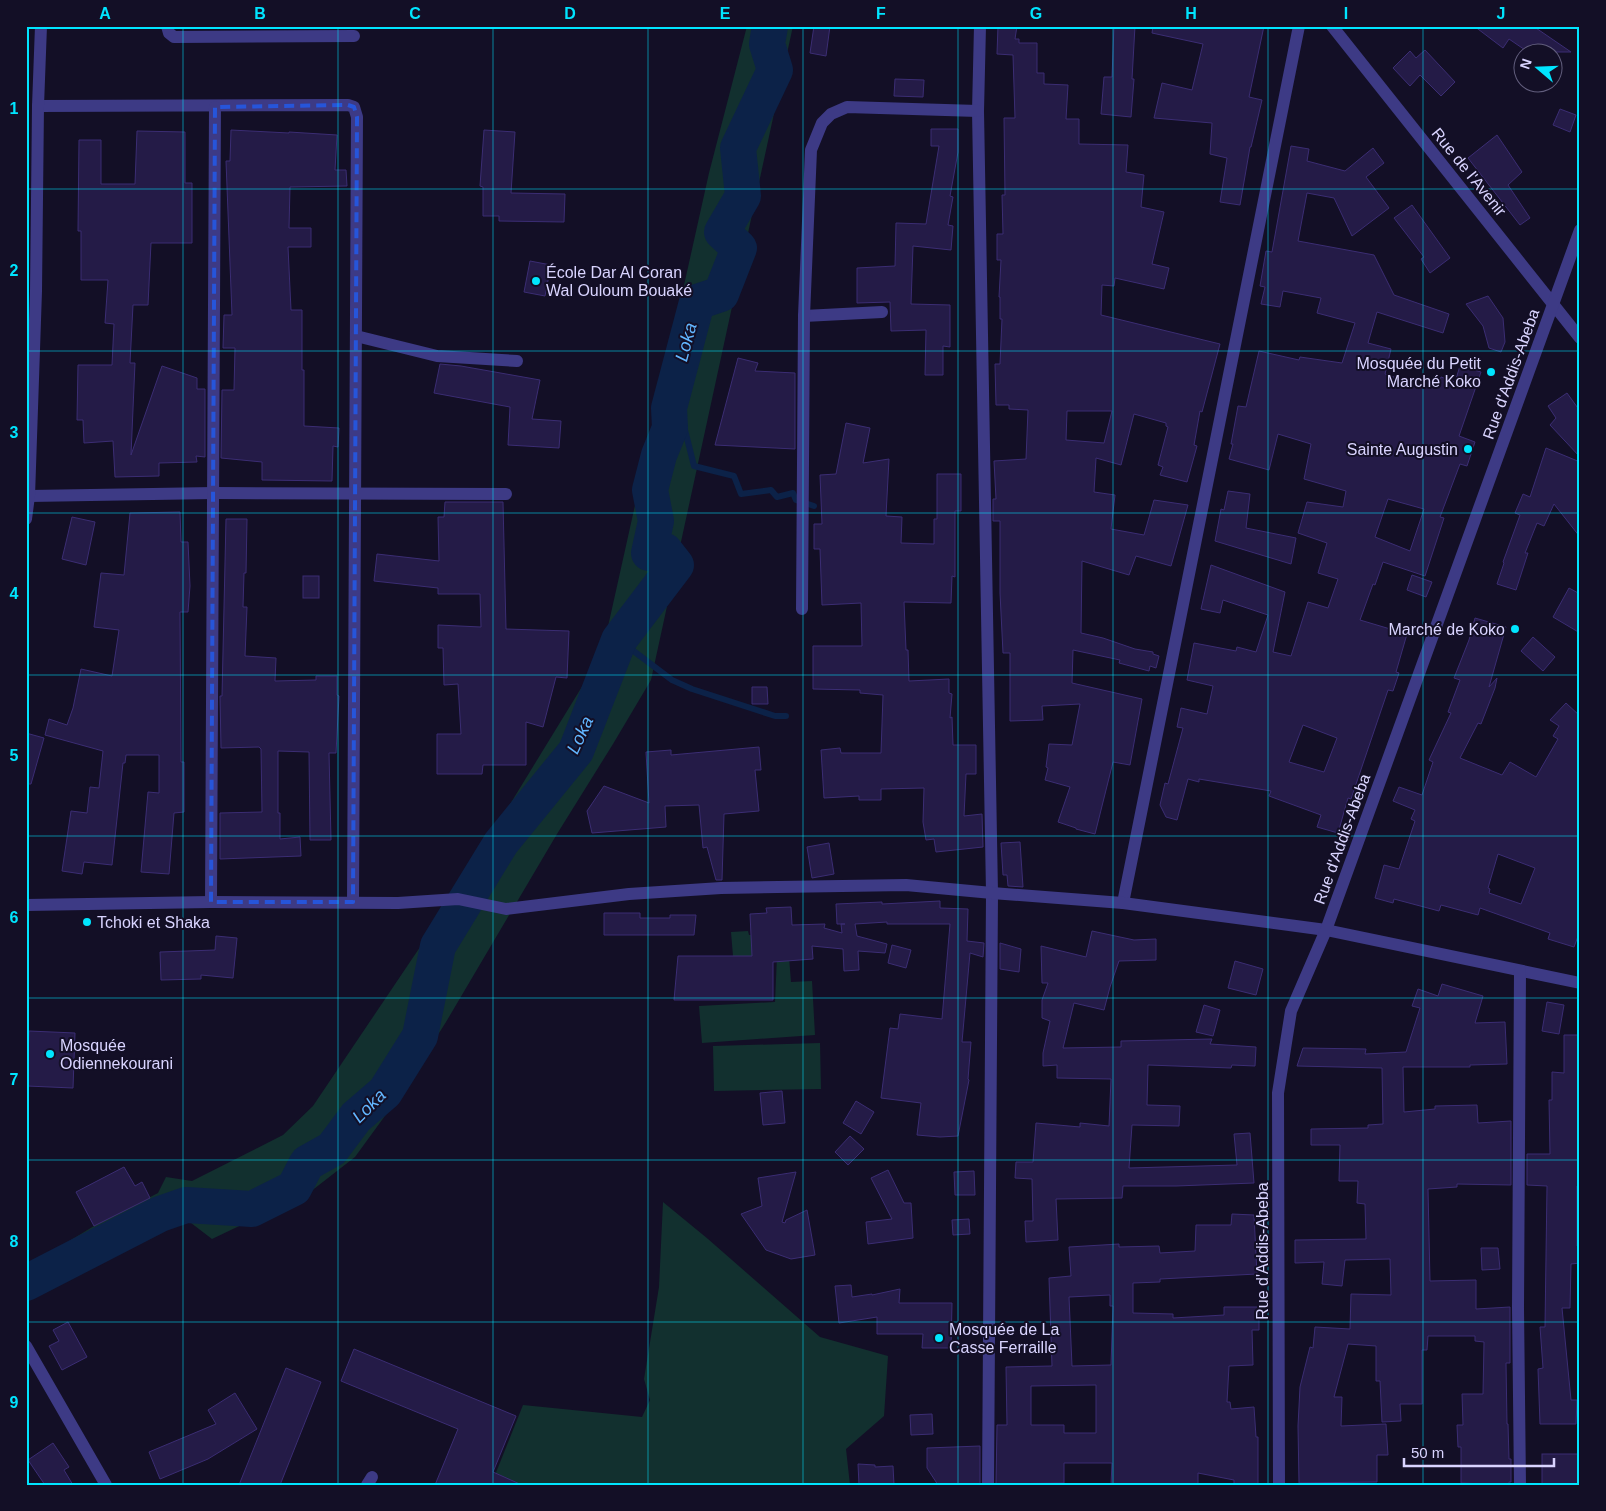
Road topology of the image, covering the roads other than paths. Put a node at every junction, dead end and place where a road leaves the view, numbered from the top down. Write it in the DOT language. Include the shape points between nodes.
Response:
graph roads {
  1 [pos="41,26"];
  2 [pos="167,26"];
  3 [pos="980,26"];
  4 [pos="1299,26"];
  5 [pos="1332,26"];
  6 [pos="354,36"];
  7 [pos="38,106"];
  8 [pos="215,106"];
  9 [pos="978,111"];
  10 [pos="1580,230"];
  11 [pos="1554,305"];
  12 [pos="882,312"];
  13 [pos="804,316"];
  14 [pos="356,336"];
  15 [pos="1580,338"];
  16 [pos="517,361"];
  17 [pos="214,493"];
  18 [pos="355,494"];
  19 [pos="506,494"];
  20 [pos="29,496"];
  21 [pos="26,519"];
  22 [pos="802,609"];
  23 [pos="992,894"];
  24 [pos="211,902"];
  25 [pos="353,902"];
  26 [pos="1123,903"];
  27 [pos="26,905"];
  28 [pos="1326,930"];
  29 [pos="1520,971"];
  30 [pos="1580,983"];
  31 [pos="26,1346"];
  32 [pos="106,1485"];
  33 [pos="988,1485"];
  34 [pos="1279,1485"];
  35 [pos="1520,1485"];
  1 -- 7 [label="street"];
  2 -- 6 [label="street" via="168,33 174,37"];
  3 -- 9 [label="street"];
  4 -- 26 [label="street"];
  5 -- 11 [label="street, Rue de l'Avenir"];
  7 -- 8 [label="street"];
  7 -- 20 [label="street"];
  8 -- 14 [label="street" via="354,107 357,117"];
  8 -- 17 [label="street"];
  9 -- 13 [label="street" via="847,107 831,114 822,123 810,150"];
  9 -- 23 [label="street"];
  10 -- 11 [label="street, Rue d'Addis-Abeba"];
  11 -- 15 [label="street, Rue de l'Avenir"];
  11 -- 28 [label="street, Rue d'Addis-Abeba"];
  12 -- 13 [label="street"];
  13 -- 22 [label="street"];
  14 -- 16 [label="street" via="437,356"];
  14 -- 18 [label="street"];
  17 -- 18 [label="street"];
  17 -- 20 [label="street"];
  17 -- 24 [label="street"];
  18 -- 19 [label="street"];
  18 -- 25 [label="street"];
  20 -- 21 [label="street"];
  23 -- 25 [label="street" via="906,885 721,888 629,894 506,909 458,899"];
  23 -- 26 [label="street"];
  23 -- 33 [label="street"];
  24 -- 25 [label="street"];
  24 -- 27 [label="street"];
  26 -- 28 [label="street"];
  28 -- 29 [label="street"];
  28 -- 34 [label="street, Rue d'Addis-Abeba" via="1290,1011 1278,1093"];
  29 -- 30 [label="street"];
  29 -- 35 [label="street"];
  31 -- 32 [label="street"];
}
